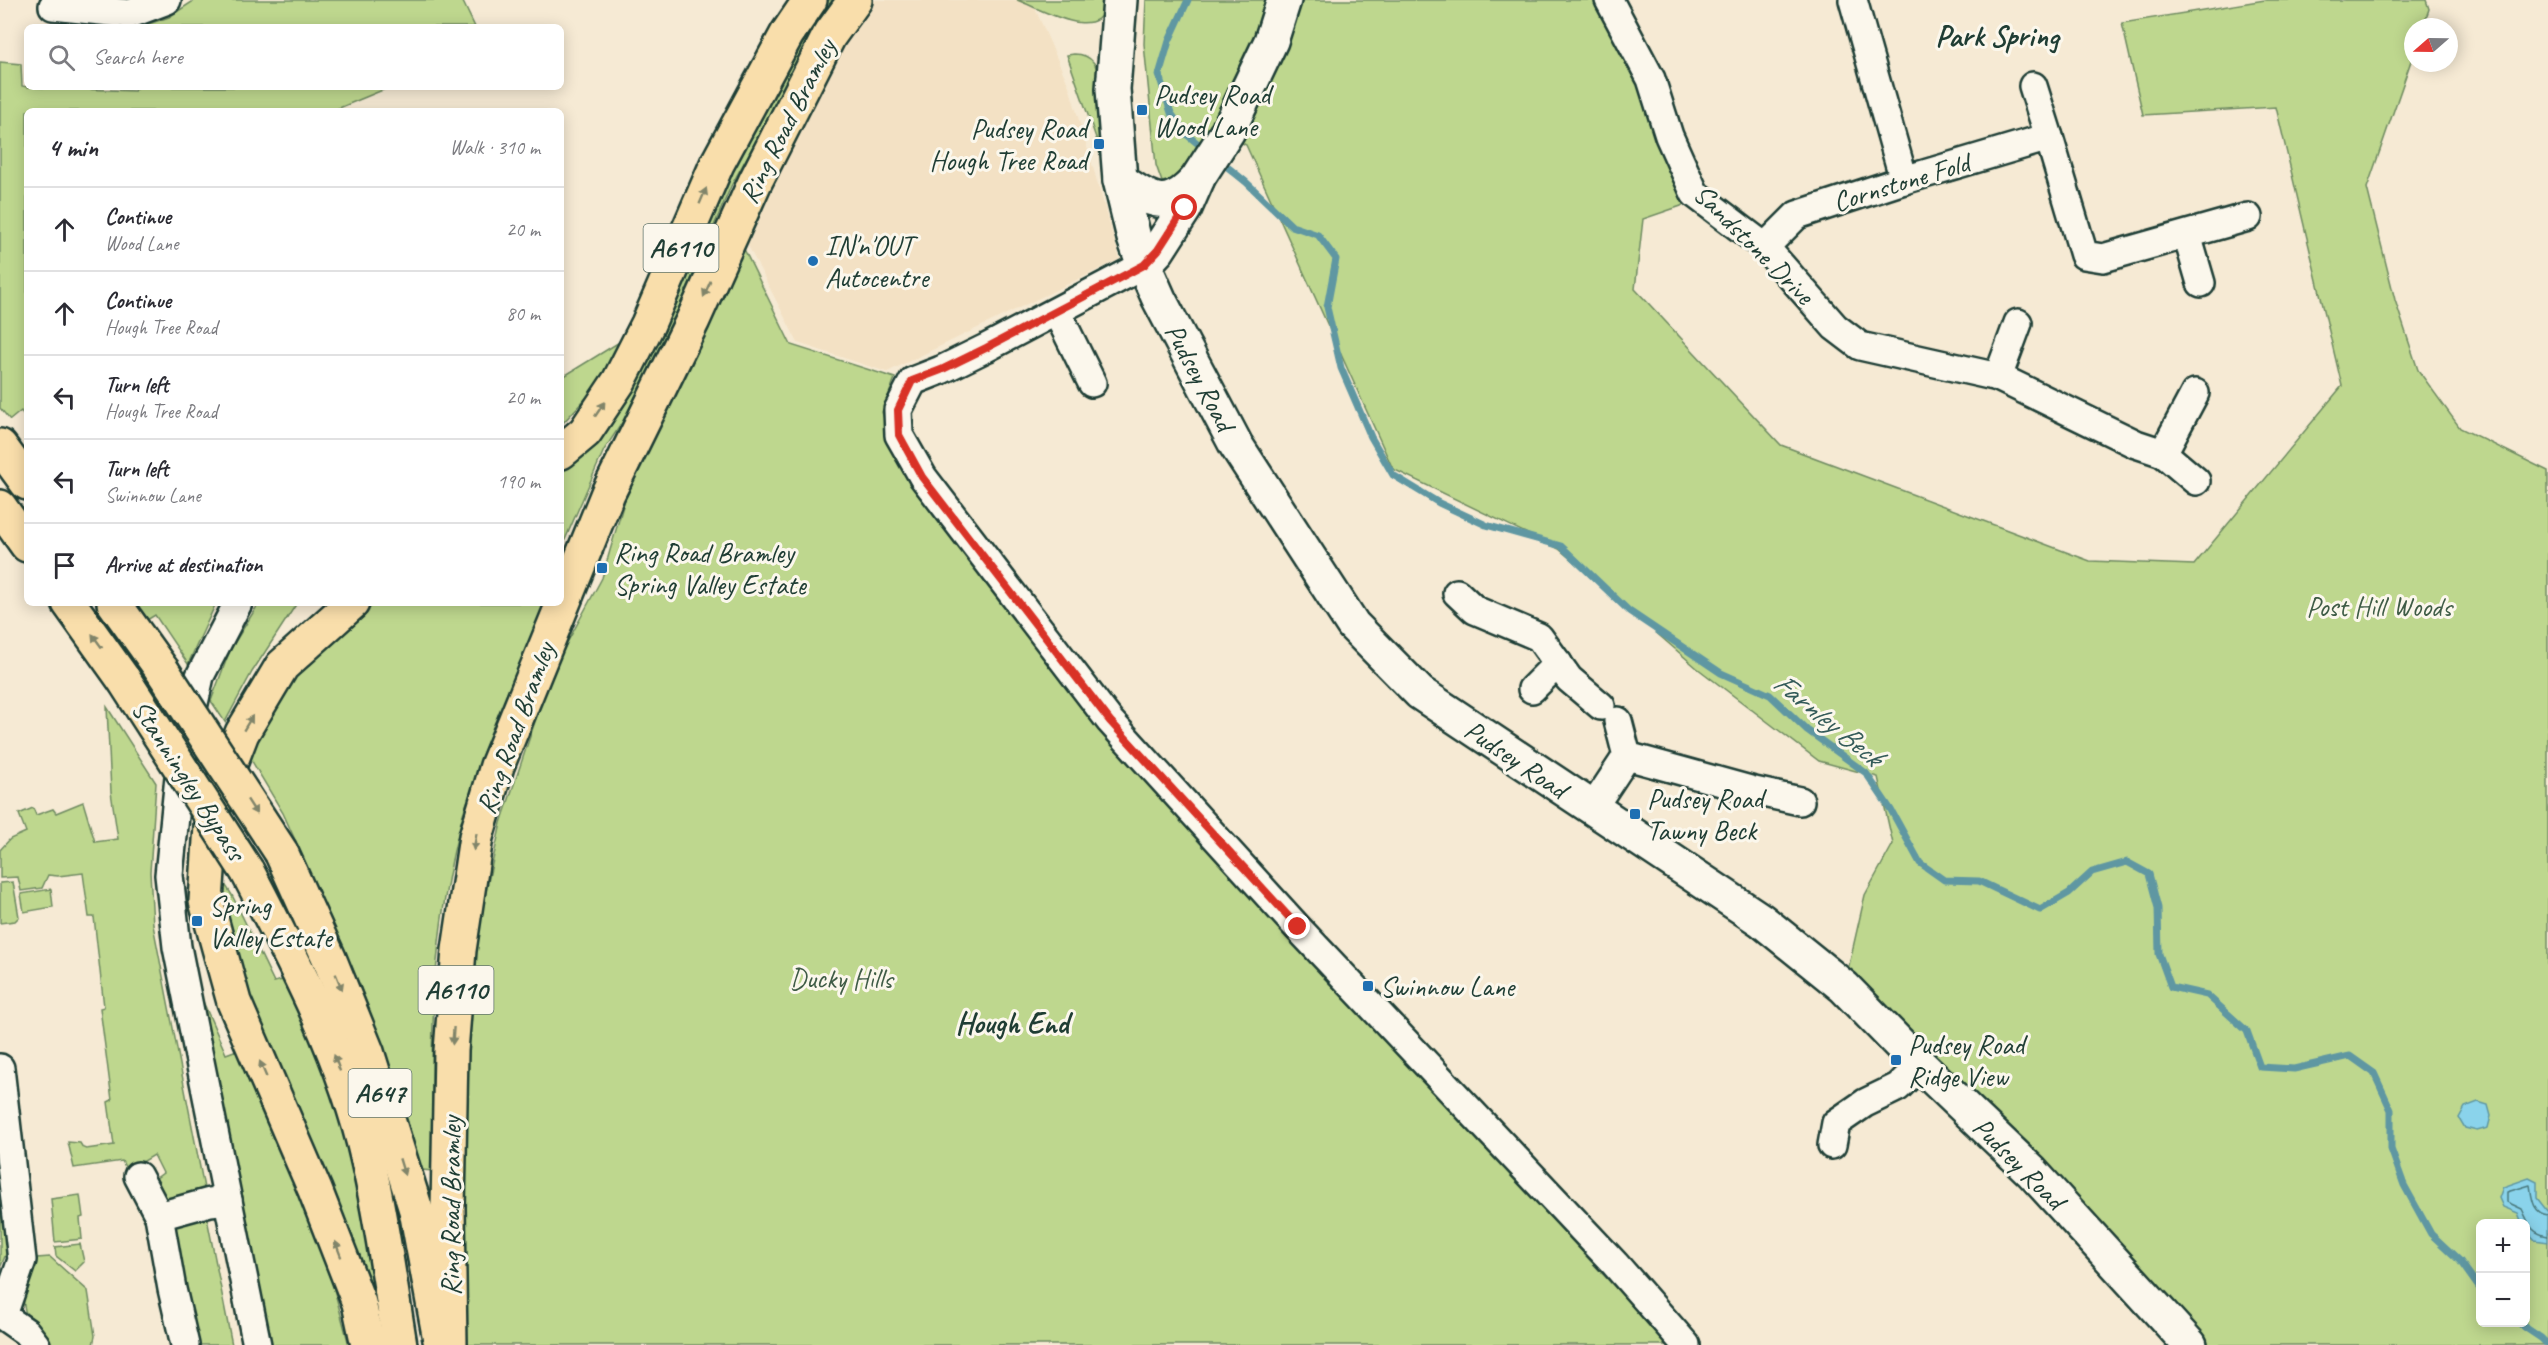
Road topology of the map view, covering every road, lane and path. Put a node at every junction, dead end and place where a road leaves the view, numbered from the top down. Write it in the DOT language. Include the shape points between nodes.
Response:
graph roads {
  1 [pos="167,0"];
  2 [pos="810,0"];
  3 [pos="855,0"];
  4 [pos="1120,0"];
  5 [pos="1284,0"];
  6 [pos="1609,0"];
  7 [pos="1853,0"];
  8 [pos="53,6"];
  9 [pos="2034,86"];
  10 [pos="2049,137"];
  11 [pos="1199,176"];
  12 [pos="1120,180"];
  13 [pos="1904,180"];
  14 [pos="2248,217"];
  15 [pos="2187,235"];
  16 [pos="1765,247"];
  17 [pos="1144,265"];
  18 [pos="2201,283"];
  19 [pos="1057,312"];
  20 [pos="2018,323"];
  21 [pos="1998,377"];
  22 [pos="1092,382"];
  23 [pos="2195,393"];
  24 [pos="0,446"];
  25 [pos="564,450"];
  26 [pos="2163,453"];
  27 [pos="24,479"];
  28 [pos="2196,481"];
  29 [pos="608,493"];
  30 [pos="0,507"];
  31 [pos="24,541"];
  32 [pos="564,556"];
  33 [pos="1457,592"];
  34 [pos="564,601"];
  35 [pos="71,606"];
  36 [pos="116,606"];
  37 [pos="236,606"];
  38 [pos="349,606"];
  39 [pos="562,606"];
  40 [pos="1558,663"];
  41 [pos="1532,689"];
  42 [pos="1628,756"];
  43 [pos="1800,801"];
  44 [pos="1592,809"];
  45 [pos="1920,1065"];
  46 [pos="0,1068"];
  47 [pos="1832,1144"];
  48 [pos="138,1176"];
  49 [pos="228,1200"];
  50 [pos="159,1216"];
  51 [pos="1,1314"];
  52 [pos="36,1345"];
  53 [pos="185,1345"];
  54 [pos="257,1345"];
  55 [pos="368,1345"];
  56 [pos="400,1345"];
  57 [pos="441,1345"];
  58 [pos="450,1345"];
  59 [pos="1686,1345"];
  60 [pos="2190,1345"];
  1 -- 8 [label="street" via="130,14"];
  25 -- 2 [label="main road, Ring Road Bramley / A6110, one-way" via="585,432 619,381 717,164 787,34"];
  3 -- 29 [label="main road, Ring Road Bramley / A6110, one-way" via="829,36 755,182"];
  4 -- 12 [label="main road, Pudsey Road" via="1113,89"];
  5 -- 11 [label="main road" via="1271,41 1228,131"];
  6 -- 16 [label="street, Sandstone Drive" via="1651,79 1669,136 1695,194"];
  7 -- 13 [label="street"];
  9 -- 10 [label="street"];
  10 -- 13 [label="street, Cornstone Fold"];
  10 -- 15 [label="street" via="2084,255 2103,258"];
  11 -- 12 [label="main road" via="1186,192 1167,202 1154,201"];
  11 -- 17 [label="main road" via="1185,208"];
  12 -- 17 [label="main road, Pudsey Road"];
  13 -- 16 [label="street, Cornstone Fold" via="1797,215"];
  14 -- 15 [label="street"];
  15 -- 18 [label="street"];
  16 -- 21 [label="street, Sandstone Drive" via="1835,327 1860,346"];
  17 -- 19 [label="street"];
  17 -- 44 [label="main road, Pudsey Road" via="1236,445 1353,625 1420,693"];
  19 -- 22 [label="street"];
  19 -- 59 [label="street" via="912,381 898,410 899,435 922,477 1110,721"];
  20 -- 21 [label="street"];
  21 -- 26 [label="street, Sandstone Drive" via="2136,444"];
  23 -- 26 [label="street"];
  24 -- 27 [label="main road"];
  26 -- 28 [label="street, Sandstone Drive"];
  29 -- 32 [label="main road, A6110"];
  29 -- 34 [label="main road, Ring Road Bramley / A6110, one-way"];
  30 -- 31 [label="main road"];
  33 -- 40 [label="street" via="1475,610 1539,637"];
  56 -- 35 [label="main road, Stanningley Bypass / A647, one-way, bridge" via="368,1159 337,1061 297,967 247,871 124,680"];
  36 -- 57 [label="main road, Stanningley Bypass / A647, one-way, bridge" via="281,852 329,957 367,1052 416,1209"];
  37 -- 49 [label="street" via="200,676 180,767 169,875 177,947"];
  55 -- 38 [label="main road, one-way" via="359,1303 340,1253 234,1002 206,901 213,811 242,733 282,666"];
  39 -- 58 [label="main road, Ring Road Bramley / A6110, one-way" via="497,766 476,837 459,950 452,1051"];
  40 -- 41 [label="street"];
  40 -- 42 [label="street" via="1569,679 1609,714"];
  42 -- 43 [label="street"];
  42 -- 44 [label="street"];
  44 -- 45 [label="main road, Pudsey Road" via="1761,920 1844,987"];
  45 -- 47 [label="street" via="1898,1087 1836,1123"];
  45 -- 60 [label="main road, Pudsey Road" via="2032,1172"];
  46 -- 51 [label="street" via="10,1194 22,1260"];
  48 -- 50 [label="street"];
  49 -- 50 [label="street"];
  49 -- 54 [label="street"];
  50 -- 53 [label="street"];
  51 -- 52 [label="street" via="26,1332"];
}
